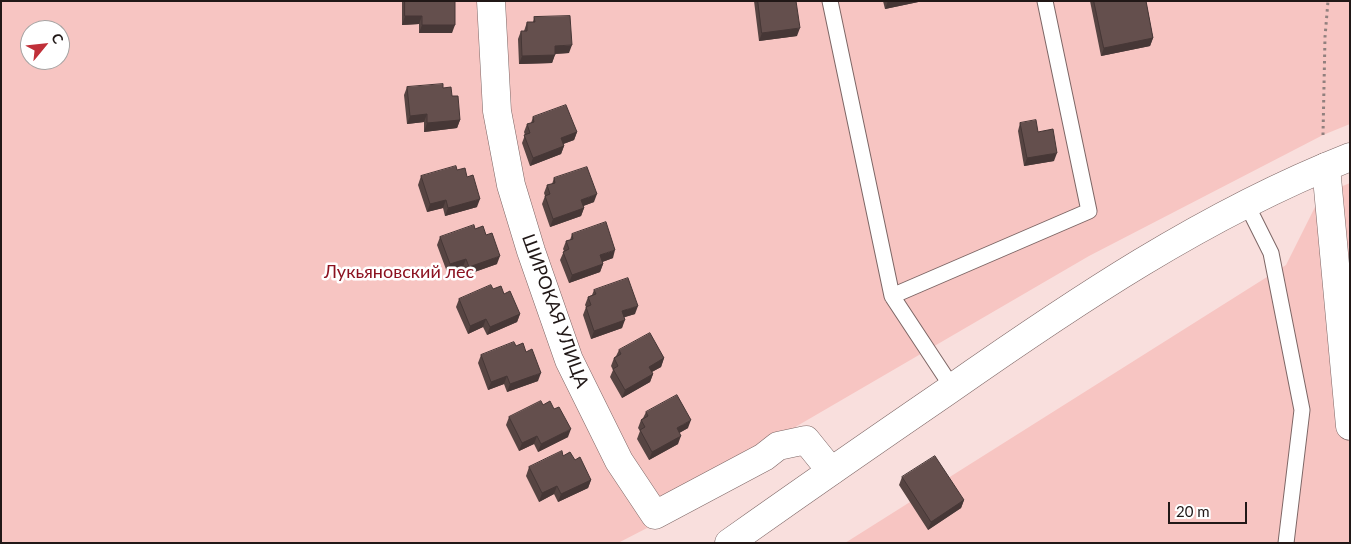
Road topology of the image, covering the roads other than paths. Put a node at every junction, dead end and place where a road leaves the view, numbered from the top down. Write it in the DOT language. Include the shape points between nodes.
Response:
graph roads {
  1 [pos="491,1"];
  2 [pos="830,1"];
  3 [pos="1045,1"];
  4 [pos="1338,162"];
  5 [pos="1247,205"];
  6 [pos="892,296"];
  7 [pos="952,388"];
  8 [pos="1350,426"];
  9 [pos="832,471"];
  10 [pos="729,543"];
  11 [pos="1286,543"];
  1 -- 9 [label="street, ШИРОКАЯ УЛИЦА" via="497,111 511,184 531,252 569,360 619,462 655,515 764,457 778,446 806,440"];
  2 -- 6 [label="lane"];
  3 -- 6 [label="lane" via="1089,211"];
  4 -- 5 [label="street"];
  4 -- 8 [label="street"];
  5 -- 7 [label="street" via="1135,267 1028,334"];
  5 -- 11 [label="lane" via="1271,253 1302,410"];
  6 -- 7 [label="lane"];
  7 -- 9 [label="street"];
  9 -- 10 [label="street"];
}
